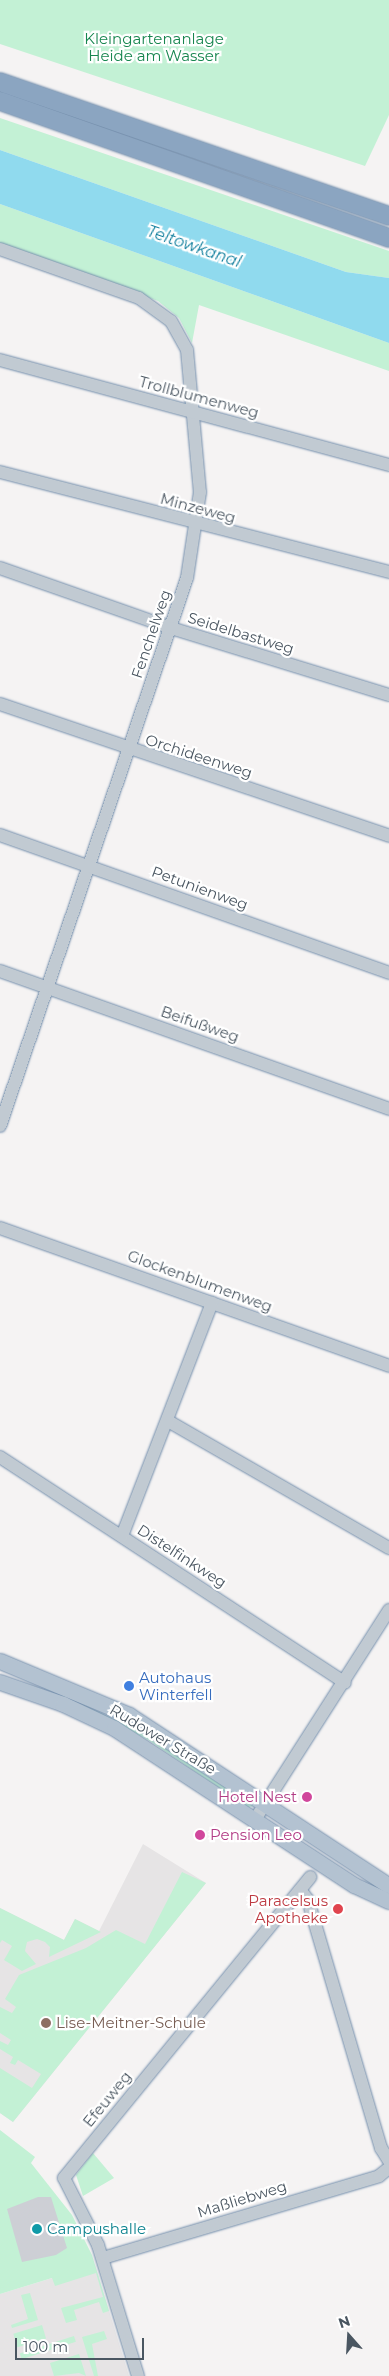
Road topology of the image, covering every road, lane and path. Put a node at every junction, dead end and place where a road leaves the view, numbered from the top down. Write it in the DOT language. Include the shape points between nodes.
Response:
graph roads {
  1 [pos="0,82"];
  2 [pos="0,101"];
  3 [pos="389,216"];
  4 [pos="389,238"];
  5 [pos="0,249"];
  6 [pos="0,360"];
  7 [pos="195,412"];
  8 [pos="389,465"];
  9 [pos="0,472"];
  10 [pos="198,525"];
  11 [pos="0,568"];
  12 [pos="389,572"];
  13 [pos="171,628"];
  14 [pos="389,695"];
  15 [pos="0,704"];
  16 [pos="129,750"];
  17 [pos="0,835"];
  18 [pos="389,836"];
  19 [pos="89,866"];
  20 [pos="0,971"];
  21 [pos="389,973"];
  22 [pos="47,988"];
  23 [pos="389,1109"];
  24 [pos="0,1126"];
  25 [pos="0,1228"];
  26 [pos="212,1303"];
  27 [pos="389,1366"];
  28 [pos="168,1421"];
  29 [pos="0,1457"];
  30 [pos="122,1536"];
  31 [pos="389,1548"];
  32 [pos="389,1610"];
  33 [pos="0,1661"];
  34 [pos="0,1682"];
  35 [pos="345,1683"];
  36 [pos="71,1688"];
  37 [pos="63,1704"];
  38 [pos="265,1804"];
  39 [pos="256,1818"];
  40 [pos="329,1850"];
  41 [pos="319,1863"];
  42 [pos="310,1876"];
  43 [pos="389,1886"];
  44 [pos="300,1890"];
  45 [pos="389,1901"];
  46 [pos="389,2161"];
  47 [pos="389,2168"];
  48 [pos="102,2258"];
  49 [pos="138,2376"];
  1 -- 3 [label="highway"];
  2 -- 4 [label="highway"];
  5 -- 7 [label="street, Fenchelweg" via="139,298 160,311 180,333 187,350"];
  6 -- 7 [label="street, Trollblumenweg"];
  7 -- 8 [label="street, Trollblumenweg"];
  7 -- 10 [label="street, Fenchelweg" via="200,492"];
  9 -- 10 [label="street, Minzeweg"];
  10 -- 12 [label="street, Minzeweg"];
  10 -- 13 [label="street, Fenchelweg" via="187,578"];
  11 -- 13 [label="street, Seidelbastweg"];
  13 -- 14 [label="street, Seidelbastweg"];
  13 -- 16 [label="street, Fenchelweg"];
  15 -- 16 [label="street, Orchideenweg"];
  16 -- 18 [label="street, Orchideenweg"];
  16 -- 19 [label="street, Fenchelweg"];
  17 -- 19 [label="street, Petunienweg"];
  19 -- 21 [label="street, Petunienweg"];
  19 -- 22 [label="street, Fenchelweg"];
  20 -- 22 [label="street, Beifußweg"];
  22 -- 23 [label="street, Beifußweg"];
  22 -- 24 [label="street, Fenchelweg"];
  25 -- 26 [label="street, Glockenblumenweg"];
  26 -- 27 [label="street, Glockenblumenweg"];
  26 -- 28 [label="street"];
  28 -- 30 [label="street"];
  28 -- 31 [label="street"];
  29 -- 30 [label="street, Distelfinkweg"];
  30 -- 35 [label="street, Distelfinkweg"];
  32 -- 35 [label="street"];
  33 -- 36 [label="main road, Rudower Straße"];
  34 -- 37 [label="main road, Rudower Straße"];
  35 -- 38 [label="street"];
  36 -- 37 [label="main road"];
  36 -- 38 [label="main road, Rudower Straße" via="143,1724"];
  37 -- 39 [label="main road, Rudower Straße" via="135,1740"];
  38 -- 39 [label="street"];
  38 -- 40 [label="main road, Rudower Straße"];
  39 -- 41 [label="main road, Rudower Straße"];
  40 -- 41 [label="street"];
  40 -- 43 [label="main road, Rudower Straße"];
  41 -- 45 [label="main road, Rudower Straße"];
  42 -- 44 [label="street, Efeuweg"];
  44 -- 46 [label="street" via="308,1900 381,2148"];
  44 -- 48 [label="street, Efeuweg" via="64,2178"];
  47 -- 48 [label="street, Maßliebweg" via="379,2176"];
  48 -- 49 [label="street, Efeuweg"];
}
